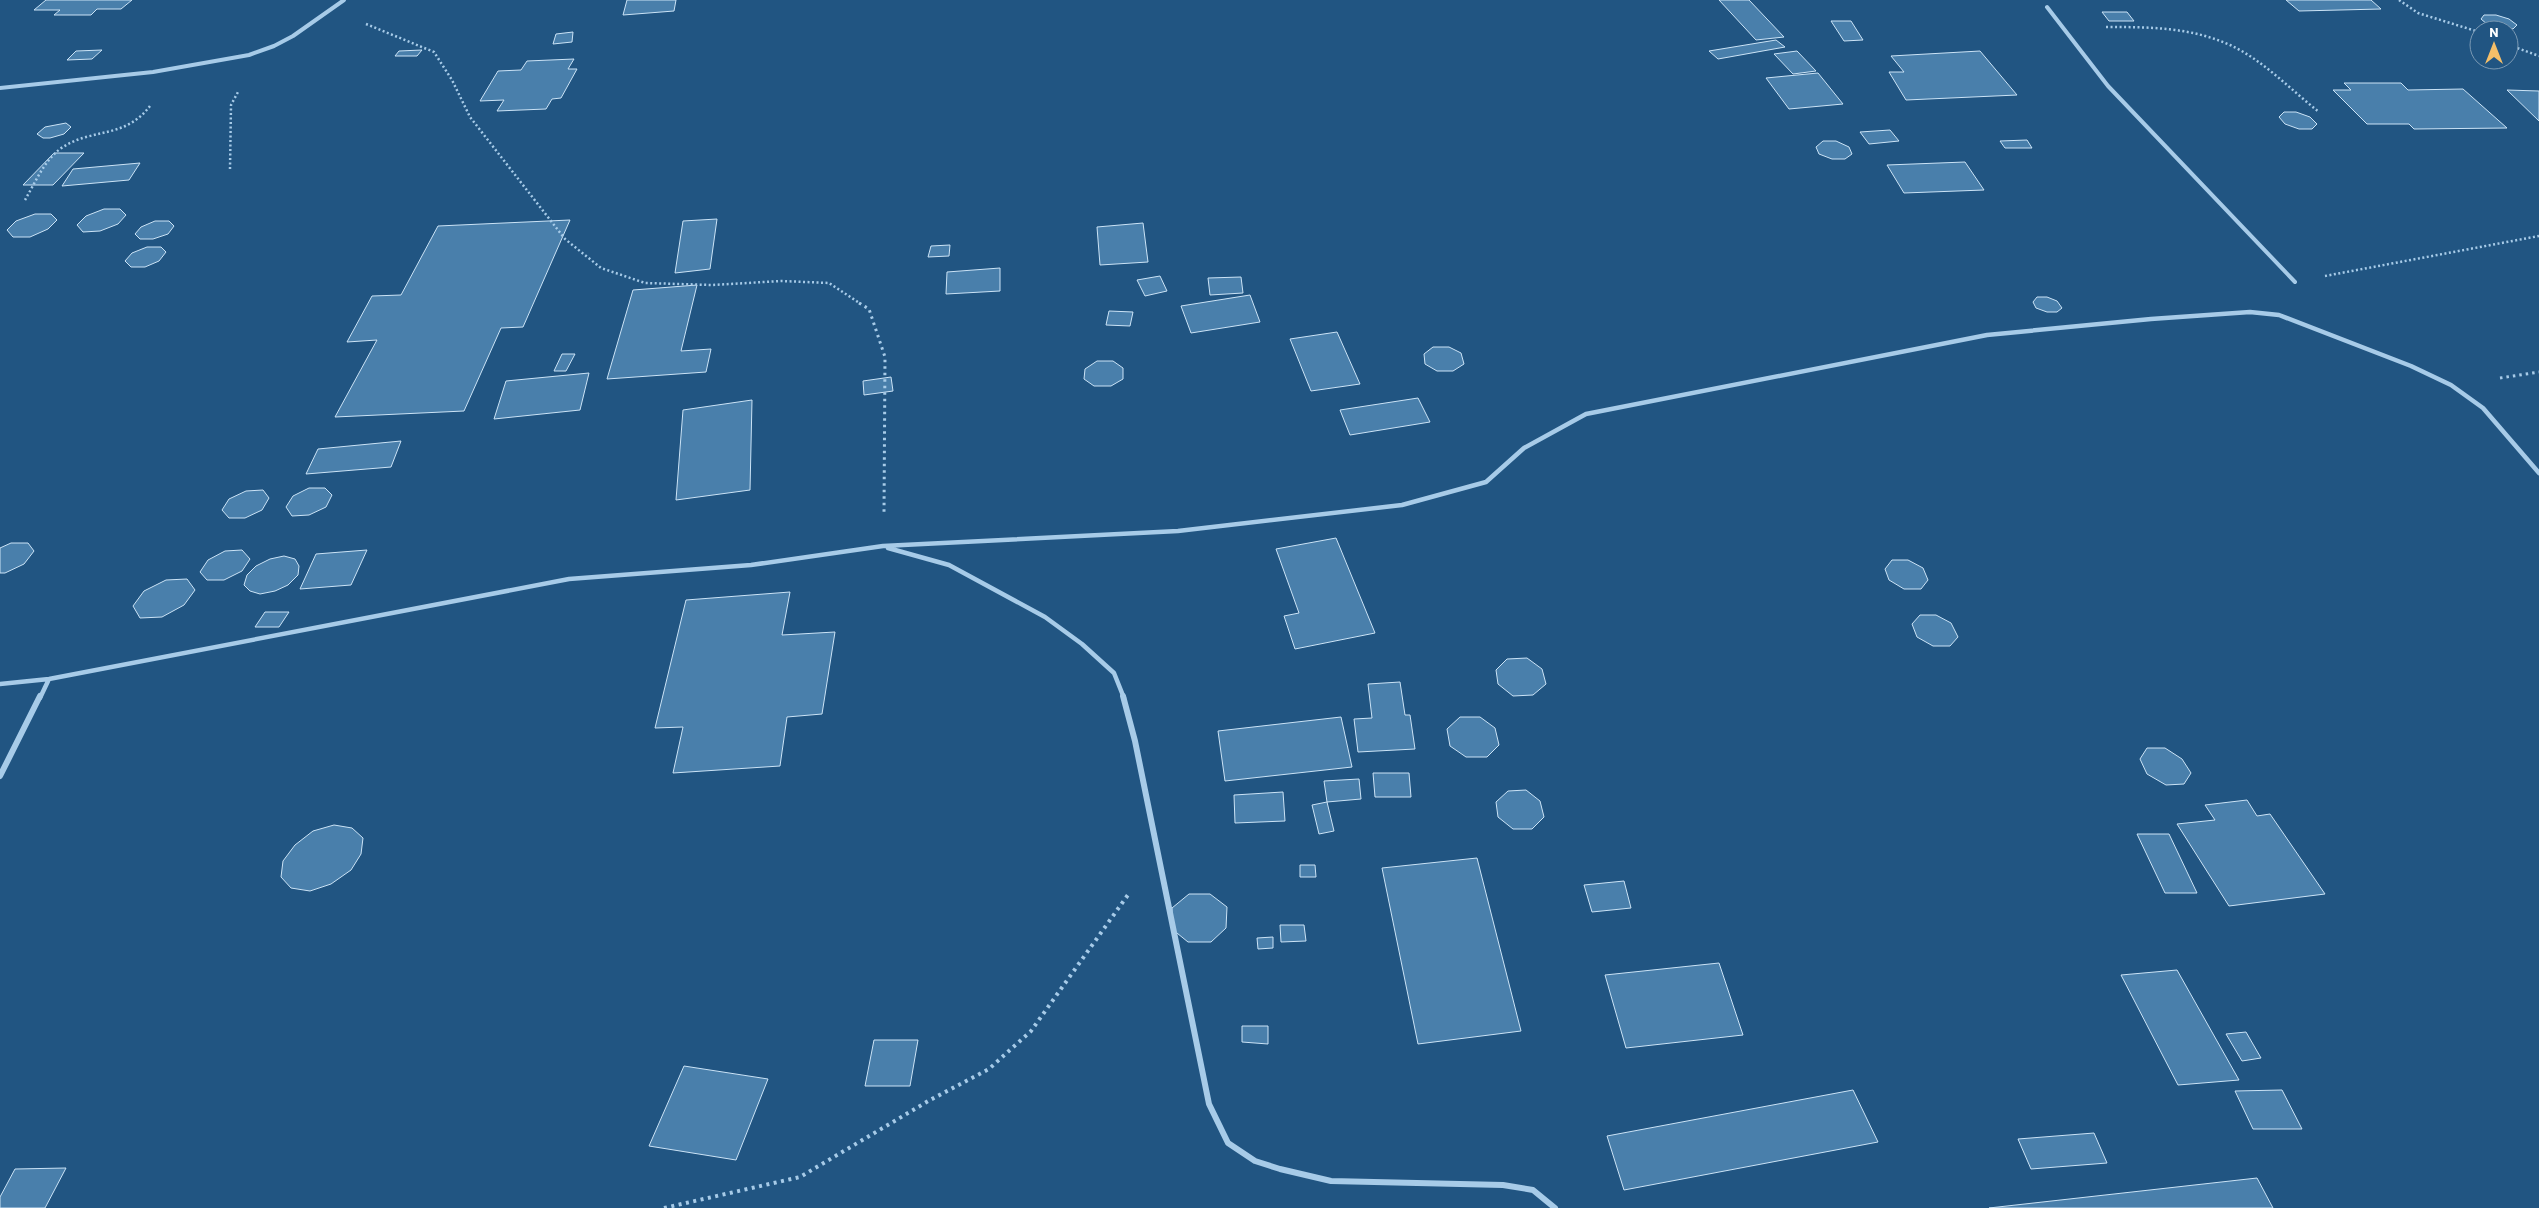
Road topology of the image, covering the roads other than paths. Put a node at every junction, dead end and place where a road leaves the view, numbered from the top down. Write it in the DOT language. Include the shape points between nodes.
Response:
graph roads {
  1 [pos="344,0"];
  2 [pos="2048,8"];
  3 [pos="0,88"];
  4 [pos="2295,282"];
  5 [pos="2539,473"];
  6 [pos="883,546"];
  7 [pos="49,679"];
  8 [pos="0,684"];
  9 [pos="0,776"];
  10 [pos="1555,1208"];
  1 -- 3 [label="street" via="273,46 226,60 150,74"];
  2 -- 4 [label="street" via="2108,86"];
  5 -- 6 [label="street" via="2484,408 2451,385 2411,366 2279,315 2250,312 1987,335 1586,414 1524,448 1486,482 1402,505 1178,531"];
  6 -- 7 [label="street" via="751,565 538,583"];
  6 -- 10 [label="street" via="949,565 1020,603 1082,644 1114,674 1122,691 1135,741 1209,1104 1228,1143 1254,1161 1331,1181 1502,1185 1533,1190"];
  7 -- 8 [label="street"];
  7 -- 9 [label="street"];
}
